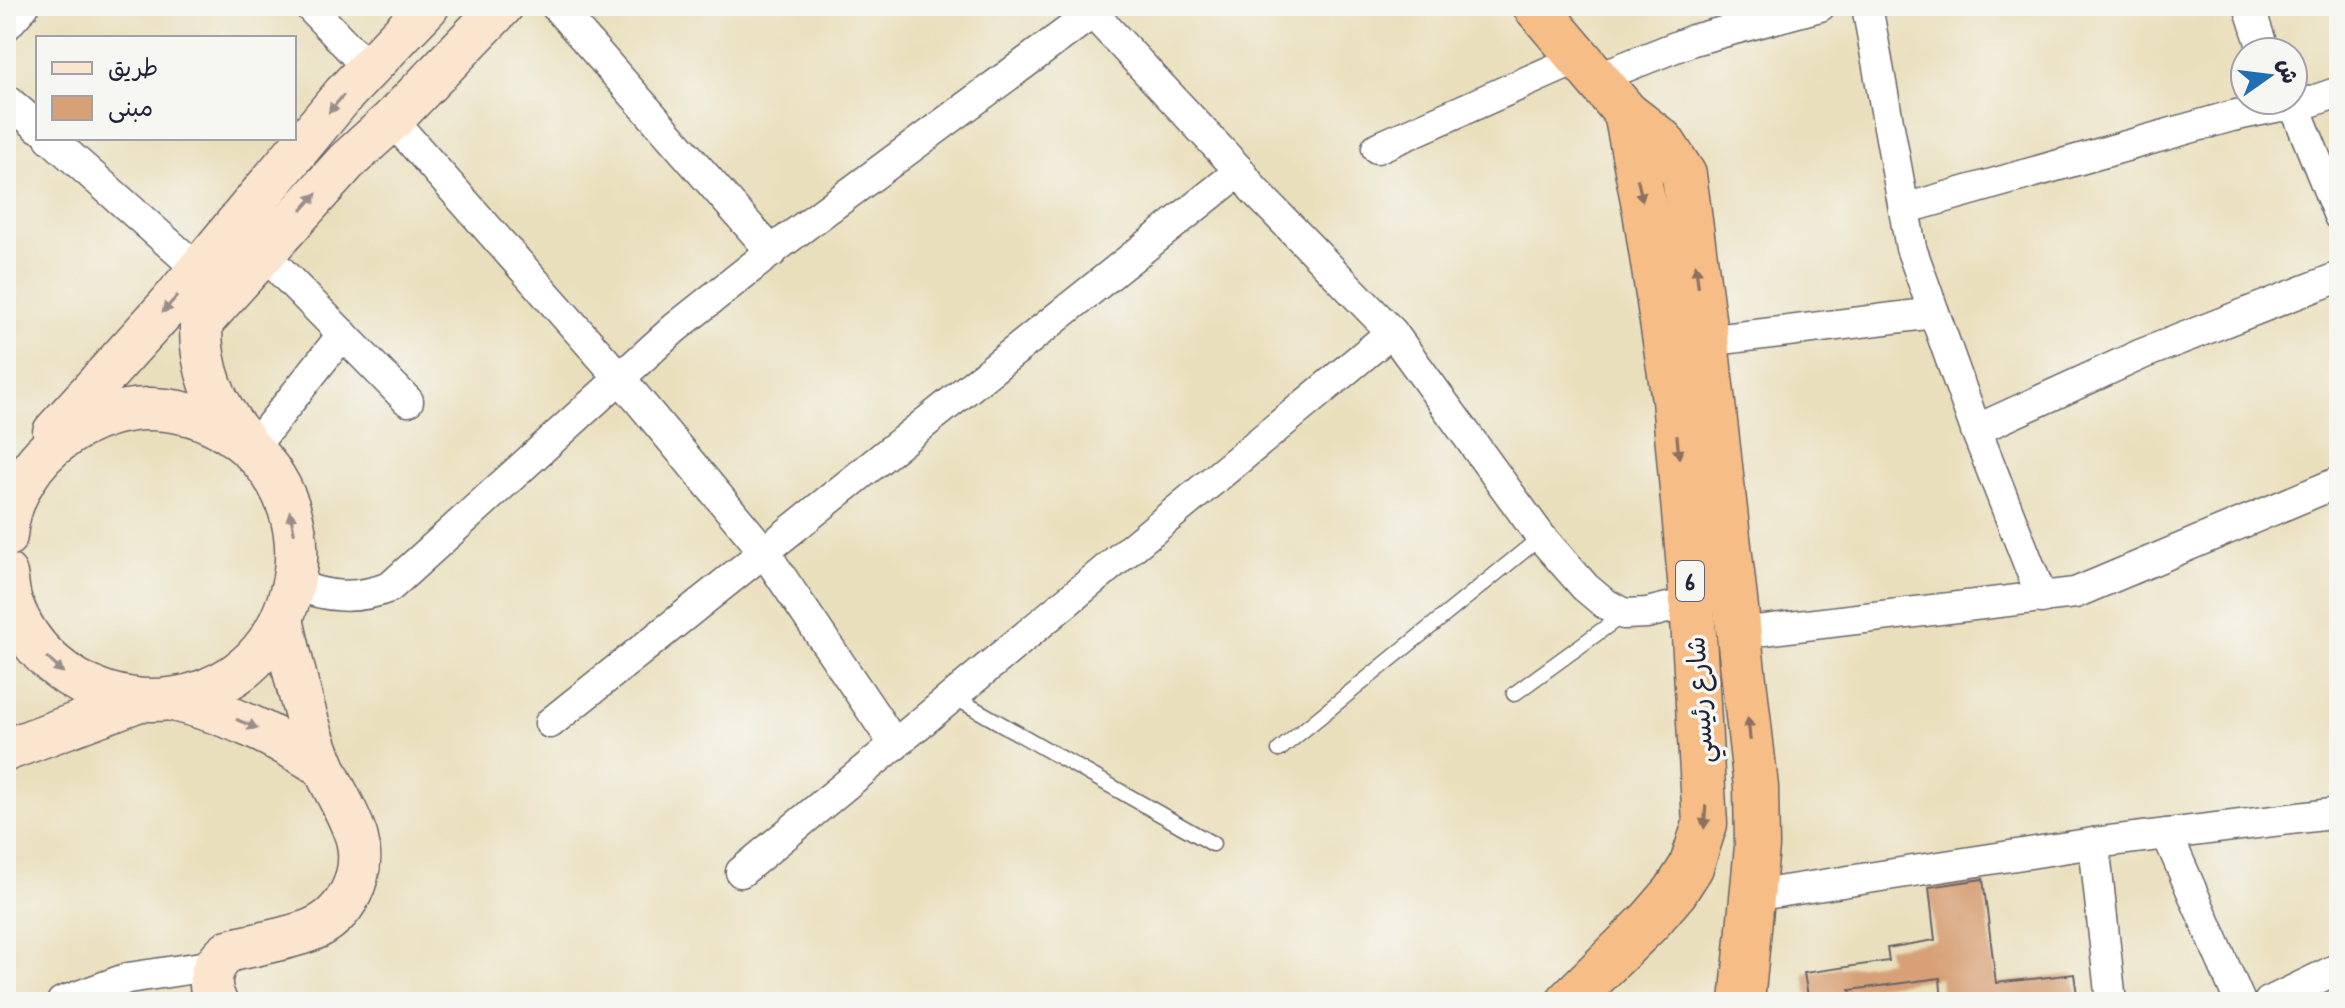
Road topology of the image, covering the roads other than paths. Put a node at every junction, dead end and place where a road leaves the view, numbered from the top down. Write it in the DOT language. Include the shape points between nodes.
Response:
graph roads {
  1 [pos="24,6"];
  2 [pos="309,6"];
  3 [pos="428,6"];
  4 [pos="502,6"];
  5 [pos="556,6"];
  6 [pos="1535,6"];
  7 [pos="1820,6"];
  8 [pos="1867,6"];
  9 [pos="2249,6"];
  10 [pos="1094,9"];
  11 [pos="1750,15"];
  12 [pos="6,26"];
  13 [pos="2259,36"];
  14 [pos="368,68"];
  15 [pos="1588,68"];
  16 [pos="2339,92"];
  17 [pos="6,99"];
  18 [pos="2309,99"];
  19 [pos="1626,113"];
  20 [pos="2232,116"];
  21 [pos="2290,116"];
  22 [pos="392,120"];
  23 [pos="36,125"];
  24 [pos="52,140"];
  25 [pos="1377,148"];
  26 [pos="1240,171"];
  27 [pos="1904,209"];
  28 [pos="2339,216"];
  29 [pos="772,252"];
  30 [pos="263,253"];
  31 [pos="199,270"];
  32 [pos="2339,277"];
  33 [pos="1934,313"];
  34 [pos="1392,332"];
  35 [pos="343,334"];
  36 [pos="1706,341"];
  37 [pos="620,378"];
  38 [pos="408,401"];
  39 [pos="1976,430"];
  40 [pos="252,449"];
  41 [pos="2339,482"];
  42 [pos="14,489"];
  43 [pos="6,536"];
  44 [pos="1541,537"];
  45 [pos="763,550"];
  46 [pos="6,574"];
  47 [pos="2042,598"];
  48 [pos="288,601"];
  49 [pos="1692,602"];
  50 [pos="1624,614"];
  51 [pos="1739,633"];
  52 [pos="1514,694"];
  53 [pos="954,697"];
  54 [pos="155,701"];
  55 [pos="550,723"];
  56 [pos="895,745"];
  57 [pos="6,750"];
  58 [pos="1279,750"];
  59 [pos="324,767"];
  60 [pos="2339,813"];
  61 [pos="2167,834"];
  62 [pos="2094,843"];
  63 [pos="1213,844"];
  64 [pos="741,872"];
  65 [pos="1752,896"];
  66 [pos="2339,968"];
  67 [pos="215,983"];
  68 [pos="62,1002"];
  69 [pos="1568,1002"];
  70 [pos="1742,1002"];
  71 [pos="2111,1002"];
  72 [pos="2240,1002"];
  73 [pos="2269,1002"];
  1 -- 12 [label="street"];
  2 -- 14 [label="street"];
  3 -- 14 [label="street"];
  4 -- 22 [label="street"];
  5 -- 29 [label="street"];
  6 -- 15 [label="highway, شارع رئيسي / 6"];
  7 -- 11 [label="street"];
  8 -- 27 [label="street"];
  9 -- 13 [label="street"];
  10 -- 26 [label="street"];
  10 -- 29 [label="street"];
  11 -- 15 [label="street" via="1693,40"];
  14 -- 31 [label="street, one-way"];
  15 -- 19 [label="highway, شارع رئيسي / 6"];
  15 -- 25 [label="street"];
  16 -- 18 [label="street"];
  17 -- 23 [label="street"];
  36 -- 19 [label="highway, شارع رئيسي / 6, one-way" via="1684,175 1662,141"];
  19 -- 49 [label="highway, شارع رئيسي / 6, one-way" via="1674,400"];
  20 -- 27 [label="street"];
  21 -- 28 [label="street"];
  30 -- 22 [label="street, one-way"];
  22 -- 37 [label="street"];
  24 -- 31 [label="street"];
  26 -- 34 [label="street"];
  26 -- 45 [label="street"];
  27 -- 33 [label="street" via="1911,248"];
  29 -- 37 [label="street"];
  30 -- 35 [label="street"];
  30 -- 40 [label="street" via="201,323 205,370 215,398"];
  31 -- 42 [label="street, one-way" via="58,425"];
  32 -- 39 [label="street" via="2142,354"];
  33 -- 36 [label="street"];
  33 -- 39 [label="street"];
  34 -- 44 [label="street"];
  34 -- 53 [label="street"];
  35 -- 38 [label="street"];
  35 -- 40 [label="street"];
  36 -- 51 [label="highway, شارع رئيسي / 6"];
  37 -- 45 [label="street"];
  37 -- 48 [label="street" via="390,587 361,596 319,593"];
  39 -- 47 [label="street"];
  40 -- 42 [label="street" via="216,423 174,409 129,409 87,421 50,446"];
  48 -- 40 [label="street, one-way" via="297,547 290,511 275,477"];
  41 -- 47 [label="street" via="2099,584"];
  42 -- 43 [label="street"];
  44 -- 50 [label="street" via="1585,587"];
  44 -- 58 [label="lane"];
  45 -- 55 [label="street"];
  45 -- 56 [label="street"];
  46 -- 54 [label="street, one-way" via="12,603 31,641 60,671 97,692"];
  47 -- 51 [label="street"];
  48 -- 54 [label="street" via="263,648 238,673 207,691"];
  48 -- 59 [label="street" via="300,693"];
  49 -- 50 [label="street"];
  49 -- 69 [label="highway, شارع رئيسي / 6, one-way" via="1706,799 1701,842 1675,892"];
  50 -- 52 [label="lane"];
  65 -- 51 [label="highway, شارع رئيسي / 6, one-way" via="1756,787"];
  53 -- 56 [label="street"];
  53 -- 63 [label="lane"];
  54 -- 57 [label="street"];
  54 -- 59 [label="street, one-way" via="209,709 244,722"];
  56 -- 64 [label="street"];
  59 -- 67 [label="street" via="357,841 358,873 346,901 312,930 228,951"];
  60 -- 61 [label="street"];
  61 -- 62 [label="street"];
  61 -- 72 [label="street"];
  62 -- 65 [label="street"];
  62 -- 71 [label="street"];
  65 -- 70 [label="highway, شارع رئيسي / 6"];
  66 -- 73 [label="street"];
  67 -- 68 [label="street" via="128,978"];
}
